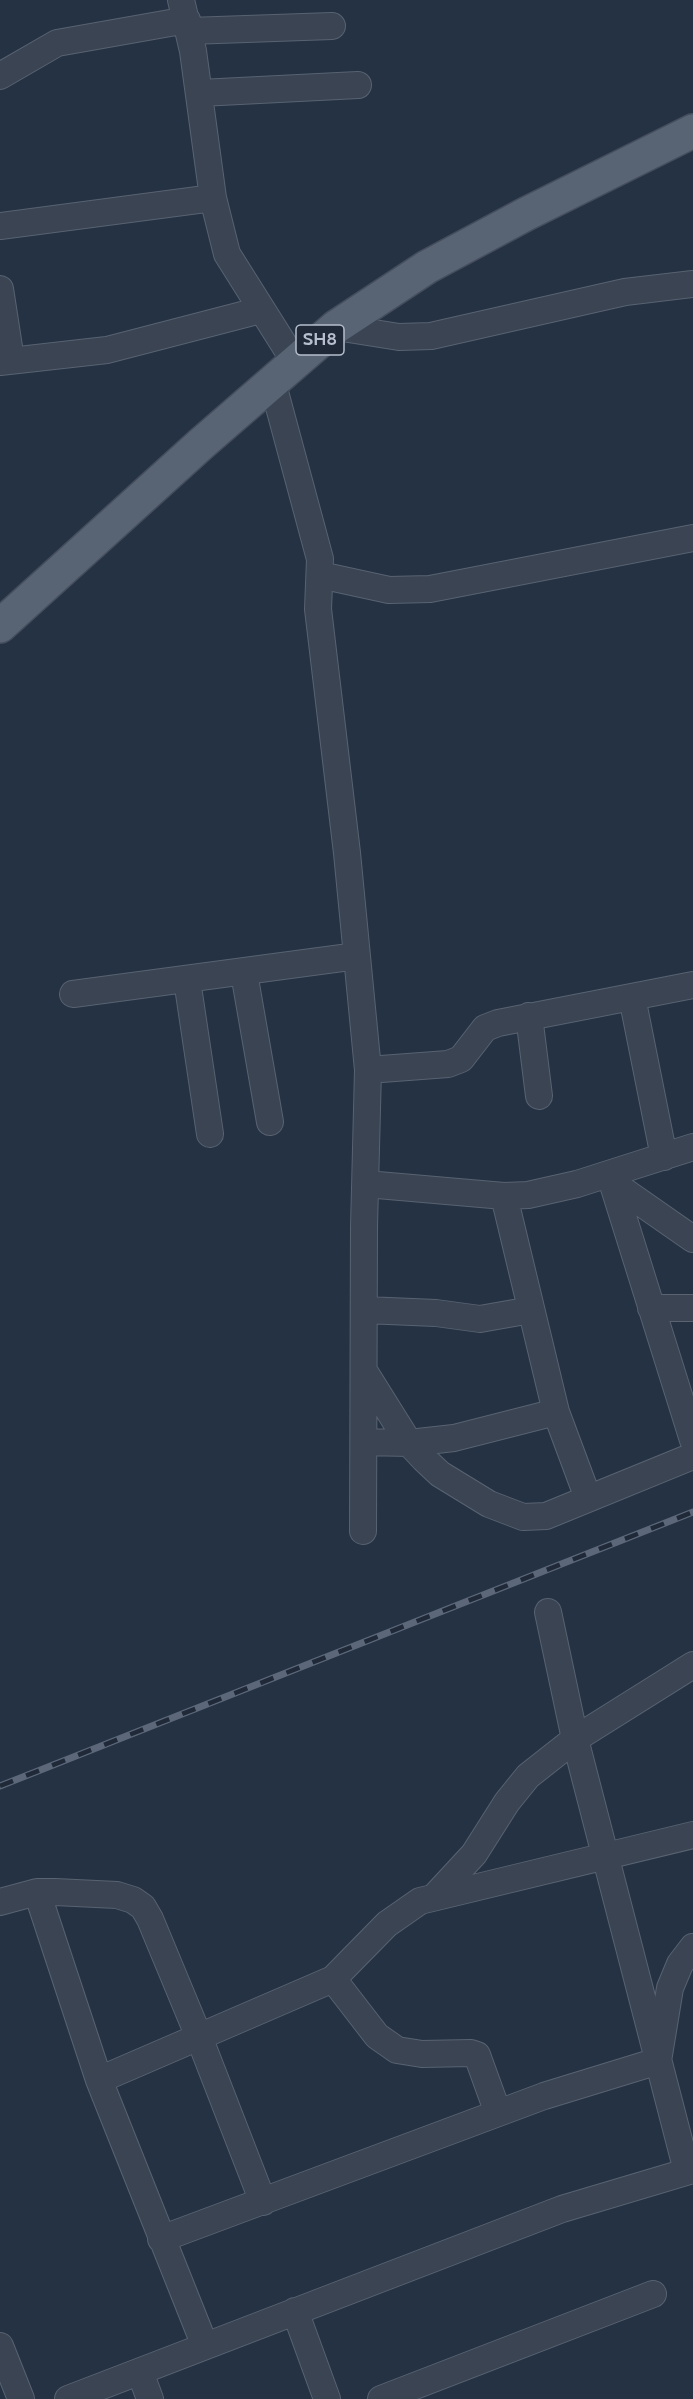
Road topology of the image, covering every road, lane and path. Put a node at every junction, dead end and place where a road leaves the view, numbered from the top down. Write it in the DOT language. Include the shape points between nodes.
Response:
graph roads {
  1 [pos="186,17"];
  2 [pos="332,26"];
  3 [pos="0,76"];
  4 [pos="357,85"];
  5 [pos="200,93"];
  6 [pos="693,131"];
  7 [pos="213,198"];
  8 [pos="0,226"];
  9 [pos="693,284"];
  10 [pos="0,289"];
  11 [pos="261,309"];
  12 [pos="336,327"];
  13 [pos="5,361"];
  14 [pos="283,371"];
  15 [pos="693,538"];
  16 [pos="320,575"];
  17 [pos="0,626"];
  18 [pos="357,956"];
  19 [pos="244,973"];
  20 [pos="187,980"];
  21 [pos="693,985"];
  22 [pos="73,994"];
  23 [pos="632,997"];
  24 [pos="530,1016"];
  25 [pos="368,1070"];
  26 [pos="539,1096"];
  27 [pos="270,1122"];
  28 [pos="210,1134"];
  29 [pos="693,1148"];
  30 [pos="664,1157"];
  31 [pos="612,1179"];
  32 [pos="366,1184"];
  33 [pos="504,1196"];
  34 [pos="693,1239"];
  35 [pos="651,1308"];
  36 [pos="693,1308"];
  37 [pos="365,1310"];
  38 [pos="531,1310"];
  39 [pos="364,1370"];
  40 [pos="556,1412"];
  41 [pos="693,1440"];
  42 [pos="364,1442"];
  43 [pos="409,1443"];
  44 [pos="693,1456"];
  45 [pos="588,1498"];
  46 [pos="363,1531"];
  47 [pos="548,1612"];
  48 [pos="693,1665"];
  49 [pos="575,1739"];
  50 [pos="693,1835"];
  51 [pos="606,1856"];
  52 [pos="37,1892"];
  53 [pos="436,1896"];
  54 [pos="0,1902"];
  55 [pos="693,1947"];
  56 [pos="333,1979"];
  57 [pos="199,2037"];
  58 [pos="657,2061"];
  59 [pos="99,2080"];
  60 [pos="498,2113"];
  61 [pos="690,2171"];
  62 [pos="263,2202"];
  63 [pos="161,2240"];
  64 [pos="653,2294"];
  65 [pos="295,2311"];
  66 [pos="0,2346"];
  67 [pos="204,2346"];
  68 [pos="140,2372"];
  69 [pos="422,2392"];
  70 [pos="21,2399"];
  71 [pos="68,2399"];
  72 [pos="150,2399"];
  73 [pos="327,2399"];
  74 [pos="381,2399"];
  1 -- 2 [label="street"];
  1 -- 3 [label="street" via="57,43"];
  1 -- 5 [label="street"];
  4 -- 5 [label="street"];
  5 -- 7 [label="street"];
  6 -- 12 [label="main road, SH8" via="437,262"];
  7 -- 8 [label="street"];
  7 -- 11 [label="street" via="227,254"];
  9 -- 12 [label="street" via="625,292 431,336 399,337"];
  10 -- 13 [label="street"];
  11 -- 13 [label="street" via="107,350"];
  11 -- 14 [label="street"];
  12 -- 14 [label="main road, SH8"];
  14 -- 16 [label="street"];
  14 -- 17 [label="main road, SH8"];
  15 -- 16 [label="street" via="430,589 389,590"];
  16 -- 18 [label="street" via="318,609"];
  18 -- 19 [label="street"];
  18 -- 25 [label="street"];
  19 -- 20 [label="street"];
  19 -- 27 [label="street"];
  20 -- 22 [label="street"];
  20 -- 28 [label="street"];
  21 -- 23 [label="street"];
  23 -- 24 [label="street"];
  23 -- 30 [label="street"];
  24 -- 25 [label="street" via="485,1028 461,1059 448,1064"];
  24 -- 26 [label="street"];
  25 -- 32 [label="street"];
  29 -- 30 [label="street"];
  30 -- 31 [label="street"];
  31 -- 33 [label="street"];
  31 -- 34 [label="street"];
  31 -- 35 [label="street"];
  32 -- 33 [label="street"];
  32 -- 37 [label="street"];
  33 -- 38 [label="street"];
  35 -- 36 [label="street"];
  35 -- 41 [label="street"];
  37 -- 38 [label="street" via="480,1319"];
  37 -- 39 [label="street"];
  38 -- 40 [label="street"];
  39 -- 42 [label="street"];
  39 -- 43 [label="street"];
  40 -- 43 [label="street" via="454,1438"];
  40 -- 45 [label="street"];
  42 -- 43 [label="street"];
  42 -- 46 [label="street"];
  43 -- 45 [label="street" via="440,1474 507,1513 546,1516"];
  44 -- 45 [label="street"];
  47 -- 49 [label="street"];
  48 -- 49 [label="street"];
  49 -- 51 [label="street"];
  49 -- 53 [label="street" via="528,1776 474,1854"];
  50 -- 51 [label="street"];
  51 -- 53 [label="street"];
  51 -- 58 [label="street"];
  52 -- 54 [label="street"];
  52 -- 57 [label="street" via="117,1895 143,1907"];
  52 -- 59 [label="street"];
  53 -- 56 [label="street" via="420,1901 387,1924"];
  55 -- 58 [label="street" via="680,1964 670,1988"];
  56 -- 57 [label="street"];
  56 -- 60 [label="street" via="377,2036 397,2050 477,2055"];
  57 -- 59 [label="street"];
  57 -- 62 [label="street"];
  58 -- 60 [label="street"];
  58 -- 61 [label="street"];
  59 -- 63 [label="street"];
  60 -- 62 [label="street"];
  61 -- 65 [label="street" via="562,2209"];
  62 -- 63 [label="street"];
  63 -- 67 [label="street"];
  64 -- 69 [label="street"];
  65 -- 67 [label="street"];
  65 -- 73 [label="street"];
  66 -- 70 [label="street"];
  67 -- 68 [label="street"];
  68 -- 71 [label="street"];
  68 -- 72 [label="street"];
  69 -- 74 [label="street"];
}
